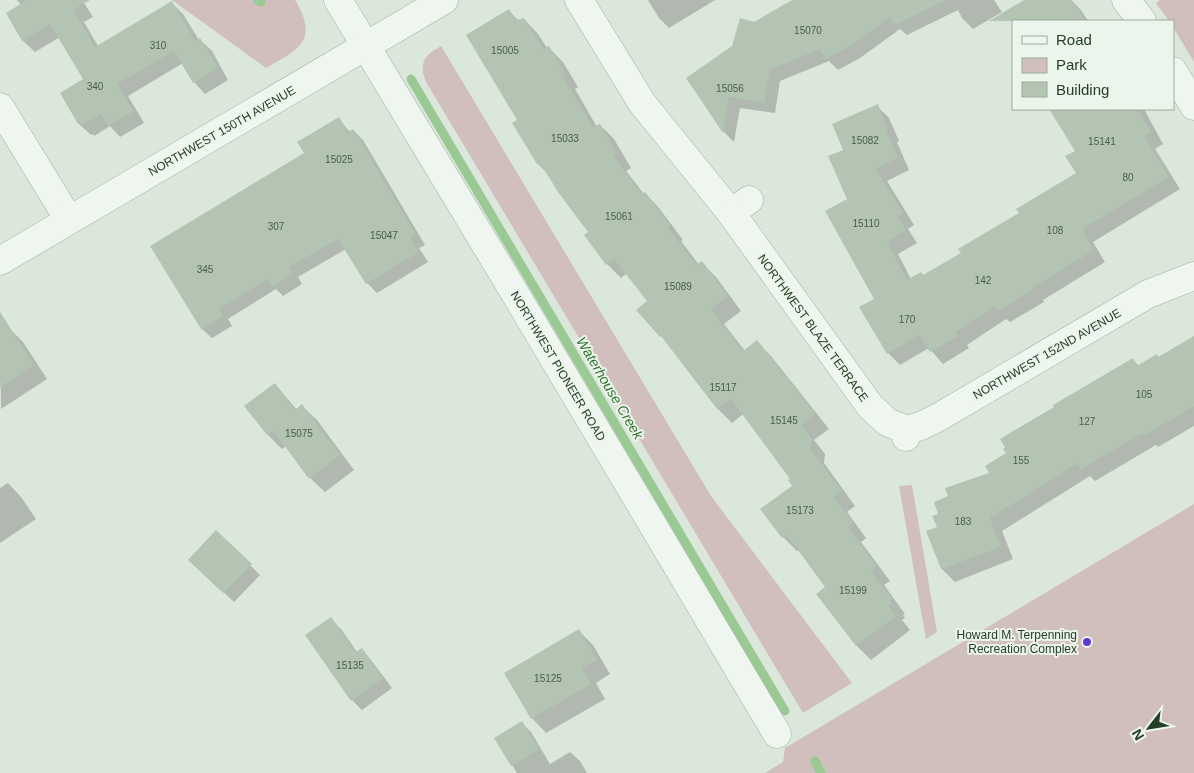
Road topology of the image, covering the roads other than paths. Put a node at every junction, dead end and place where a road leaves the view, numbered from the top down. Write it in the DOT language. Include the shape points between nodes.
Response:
graph roads {
  1 [pos="338,0"];
  2 [pos="444,0"];
  3 [pos="579,0"];
  4 [pos="1126,0"];
  5 [pos="1141,20"];
  6 [pos="366,46"];
  7 [pos="1174,73"];
  8 [pos="1194,106"];
  9 [pos="0,107"];
  10 [pos="69,220"];
  11 [pos="0,261"];
  12 [pos="1194,276"];
  13 [pos="906,433"];
  14 [pos="777,734"];
  1 -- 6 [label="street, NORTHWEST PIONEER ROAD"];
  2 -- 6 [label="street, NORTHWEST 150TH AVENUE"];
  3 -- 13 [label="street, NORTHWEST BLAZE TERRACE" via="642,103 740,206 870,406 887,422"];
  4 -- 5 [label="street"];
  6 -- 10 [label="street, NORTHWEST 150TH AVENUE"];
  6 -- 14 [label="street, NORTHWEST PIONEER ROAD"];
  7 -- 8 [label="street"];
  9 -- 10 [label="street"];
  10 -- 11 [label="street, NORTHWEST 150TH AVENUE"];
  12 -- 13 [label="street, NORTHWEST 152ND AVENUE" via="1148,294 939,417"];
}
